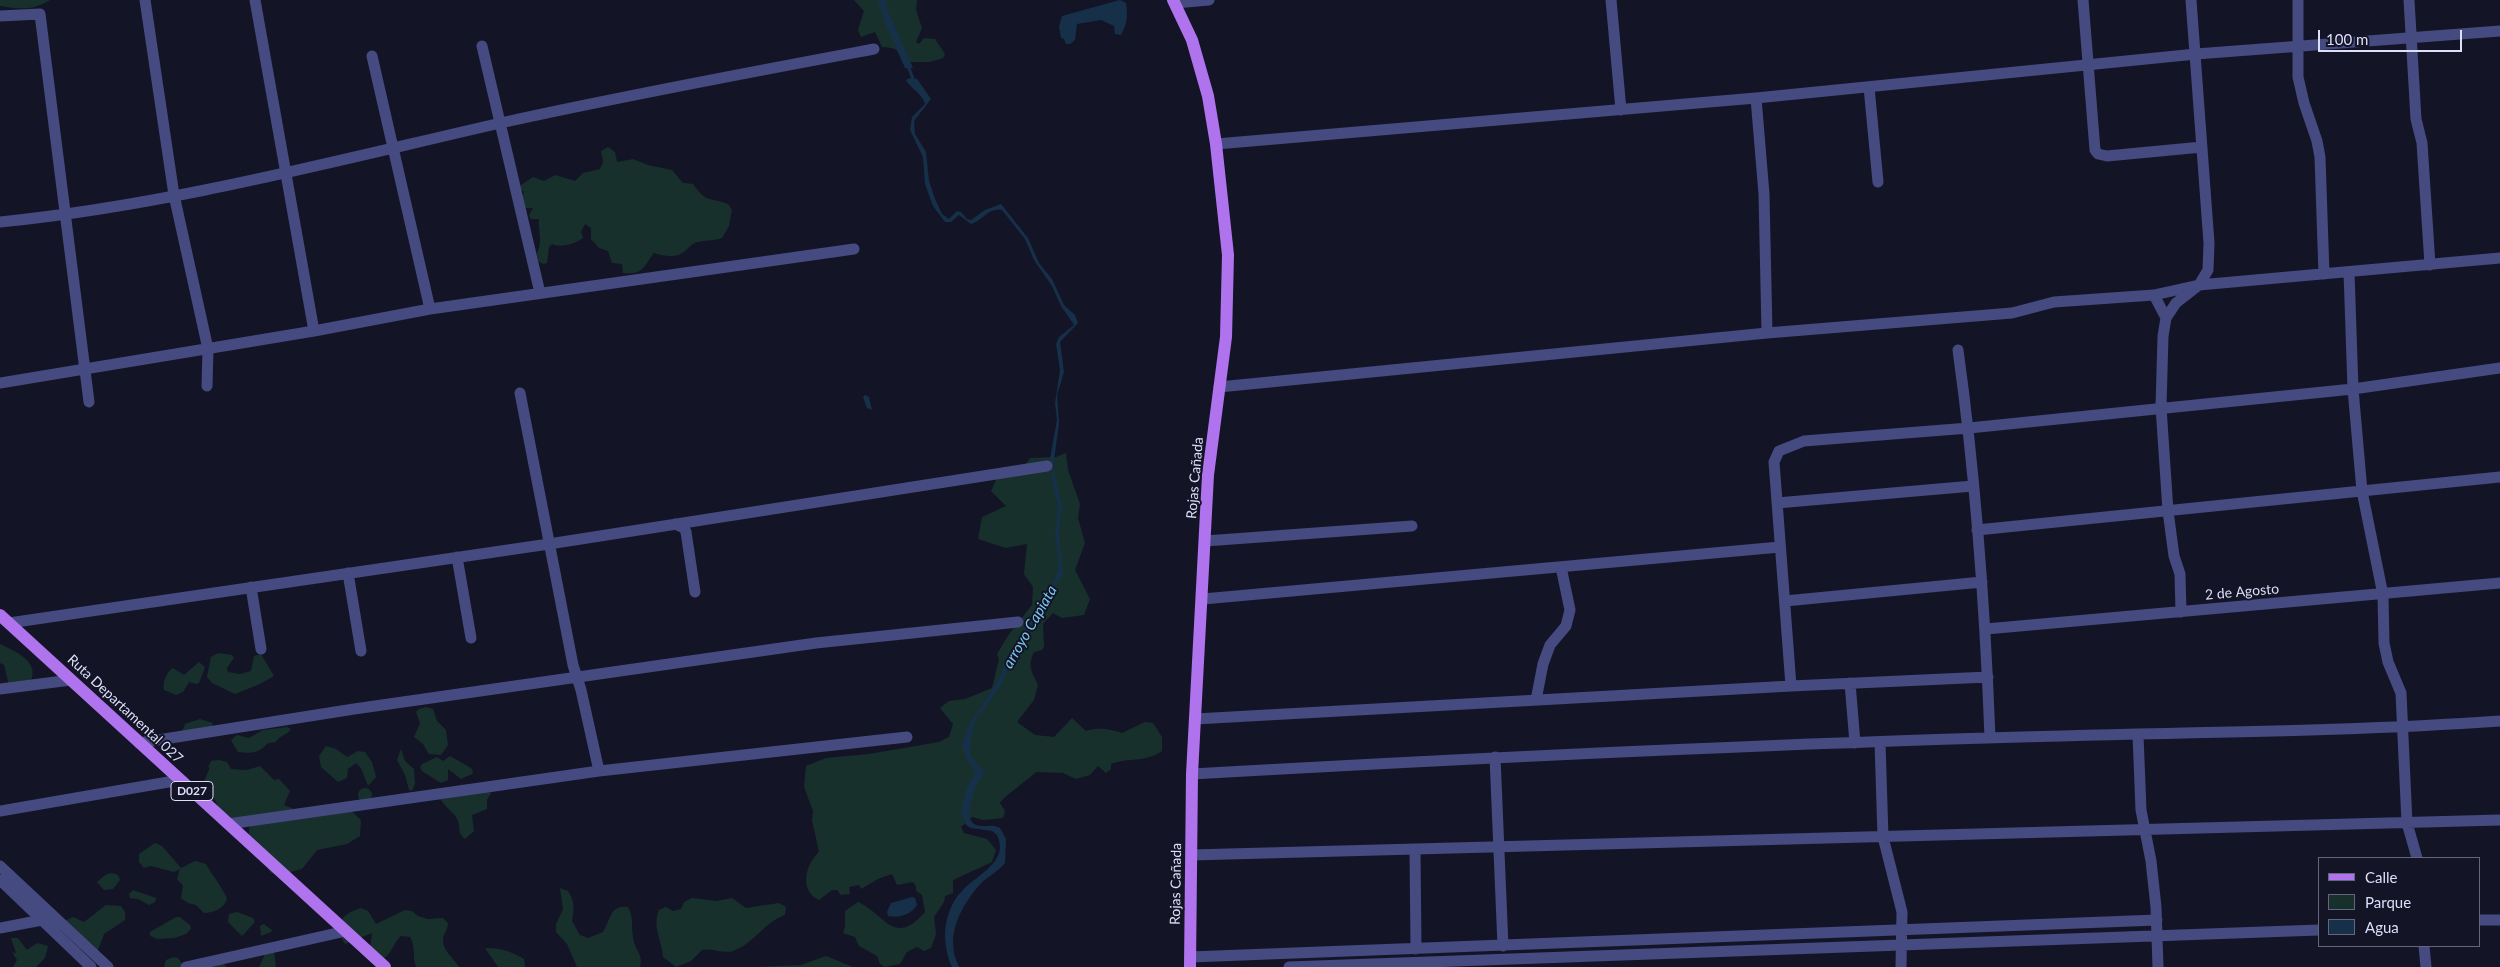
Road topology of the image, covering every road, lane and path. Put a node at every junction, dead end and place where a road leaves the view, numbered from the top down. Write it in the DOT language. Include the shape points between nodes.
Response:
graph roads {
  1 [pos="144,0"];
  2 [pos="255,0"];
  3 [pos="1209,0"];
  4 [pos="1611,0"];
  5 [pos="2083,0"];
  6 [pos="2191,0"];
  7 [pos="2298,0"];
  8 [pos="2409,0"];
  9 [pos="1174,2"];
  10 [pos="0,16"];
  11 [pos="2500,31"];
  12 [pos="2412,36"];
  13 [pos="482,46"];
  14 [pos="2300,46"];
  15 [pos="874,49"];
  16 [pos="2196,54"];
  17 [pos="372,56"];
  18 [pos="2087,65"];
  19 [pos="1869,87"];
  20 [pos="1756,98"];
  21 [pos="1621,110"];
  22 [pos="502,123"];
  23 [pos="1216,144"];
  24 [pos="2202,147"];
  25 [pos="394,149"];
  26 [pos="285,172"];
  27 [pos="1878,182"];
  28 [pos="174,194"];
  29 [pos="66,215"];
  30 [pos="0,222"];
  31 [pos="854,249"];
  32 [pos="2500,258"];
  33 [pos="2430,265"];
  34 [pos="2349,272"];
  35 [pos="2324,274"];
  36 [pos="2200,285"];
  37 [pos="540,294"];
  38 [pos="2154,295"];
  39 [pos="430,309"];
  40 [pos="2166,318"];
  41 [pos="314,331"];
  42 [pos="1767,333"];
  43 [pos="208,349"];
  44 [pos="1958,350"];
  45 [pos="86,368"];
  46 [pos="2500,368"];
  47 [pos="0,383"];
  48 [pos="207,386"];
  49 [pos="1219,386"];
  50 [pos="2353,389"];
  51 [pos="520,393"];
  52 [pos="89,402"];
  53 [pos="2161,407"];
  54 [pos="1969,428"];
  55 [pos="1047,466"];
  56 [pos="2500,477"];
  57 [pos="1973,486"];
  58 [pos="2362,491"];
  59 [pos="1777,503"];
  60 [pos="2168,510"];
  61 [pos="675,524"];
  62 [pos="1412,526"];
  63 [pos="1977,530"];
  64 [pos="1205,541"];
  65 [pos="549,544"];
  66 [pos="1780,547"];
  67 [pos="457,557"];
  68 [pos="1561,566"];
  69 [pos="348,573"];
  70 [pos="1982,582"];
  71 [pos="2500,583"];
  72 [pos="251,587"];
  73 [pos="695,592"];
  74 [pos="2383,595"];
  75 [pos="1203,599"];
  76 [pos="1784,601"];
  77 [pos="2181,612"];
  78 [pos="4,619"];
  79 [pos="1018,622"];
  80 [pos="1986,630"];
  81 [pos="471,638"];
  82 [pos="261,649"];
  83 [pos="361,651"];
  84 [pos="577,677"];
  85 [pos="1988,677"];
  86 [pos="71,680"];
  87 [pos="1850,683"];
  88 [pos="1792,686"];
  89 [pos="0,689"];
  90 [pos="1536,700"];
  91 [pos="1196,719"];
  92 [pos="2500,721"];
  93 [pos="2403,728"];
  94 [pos="2138,735"];
  95 [pos="907,737"];
  96 [pos="1990,738"];
  97 [pos="1880,742"];
  98 [pos="139,743"];
  99 [pos="1855,743"];
  100 [pos="1495,757"];
  101 [pos="599,771"];
  102 [pos="1192,774"];
  103 [pos="180,780"];
  104 [pos="0,810"];
  105 [pos="2500,820"];
  106 [pos="2407,823"];
  107 [pos="228,824"];
  108 [pos="2144,830"];
  109 [pos="1883,837"];
  110 [pos="1499,848"];
  111 [pos="1415,850"];
  112 [pos="1191,855"];
  113 [pos="2417,857"];
  114 [pos="0,866"];
  115 [pos="0,880"];
  116 [pos="42,920"];
  117 [pos="2156,920"];
  118 [pos="2480,920"];
  119 [pos="2500,920"];
  120 [pos="0,928"];
  121 [pos="346,930"];
  122 [pos="1901,930"];
  123 [pos="2318,930"];
  124 [pos="2156,936"];
  125 [pos="1901,945"];
  126 [pos="1502,946"];
  127 [pos="2424,947"];
  128 [pos="1416,949"];
  129 [pos="1190,962"];
  130 [pos="91,967"];
  131 [pos="108,967"];
  132 [pos="186,967"];
  133 [pos="385,967"];
  134 [pos="1289,967"];
  135 [pos="1901,967"];
  136 [pos="2158,967"];
  137 [pos="2426,967"];
  1 -- 28 [label="street"];
  2 -- 26 [label="street"];
  3 -- 9 [label="street"];
  4 -- 21 [label="street"];
  5 -- 18 [label="street"];
  6 -- 16 [label="street"];
  7 -- 14 [label="street"];
  8 -- 12 [label="street"];
  9 -- 23 [label="main road, Rojas Cañada" via="1200,65"];
  10 -- 29 [label="street" via="40,14"];
  11 -- 12 [label="street"];
  12 -- 14 [label="street"];
  12 -- 33 [label="street" via="2416,119 2422,143"];
  13 -- 22 [label="street"];
  14 -- 16 [label="street"];
  14 -- 35 [label="street" via="2298,78 2320,156"];
  15 -- 22 [label="street" via="608,99"];
  16 -- 18 [label="street"];
  16 -- 24 [label="street"];
  17 -- 25 [label="street"];
  18 -- 19 [label="street"];
  18 -- 24 [label="street" via="2098,154 2107,156"];
  19 -- 20 [label="street"];
  19 -- 27 [label="street"];
  20 -- 21 [label="street"];
  20 -- 42 [label="street" via="1764,194"];
  21 -- 23 [label="street"];
  22 -- 25 [label="street"];
  22 -- 37 [label="street"];
  23 -- 49 [label="main road, Rojas Cañada" via="1228,255 1226,337"];
  24 -- 36 [label="street" via="2209,243 2208,270"];
  25 -- 26 [label="street"];
  25 -- 39 [label="street"];
  26 -- 28 [label="street"];
  26 -- 41 [label="street"];
  28 -- 29 [label="street"];
  28 -- 43 [label="street"];
  29 -- 30 [label="street"];
  29 -- 45 [label="street"];
  31 -- 37 [label="street"];
  32 -- 33 [label="street"];
  33 -- 34 [label="street"];
  34 -- 35 [label="street"];
  34 -- 50 [label="street"];
  35 -- 36 [label="street"];
  36 -- 38 [label="street"];
  36 -- 40 [label="street" via="2176,303"];
  37 -- 39 [label="street"];
  38 -- 40 [label="street"];
  38 -- 42 [label="street" via="2054,302 2012,313"];
  39 -- 41 [label="street"];
  40 -- 53 [label="street"];
  41 -- 43 [label="street"];
  42 -- 49 [label="street"];
  43 -- 45 [label="street"];
  43 -- 48 [label="street"];
  44 -- 54 [label="street"];
  45 -- 47 [label="street"];
  45 -- 52 [label="street"];
  46 -- 50 [label="street"];
  49 -- 64 [label="main road, Rojas Cañada" via="1208,475"];
  50 -- 53 [label="street"];
  50 -- 58 [label="street"];
  51 -- 65 [label="street"];
  53 -- 54 [label="street"];
  53 -- 60 [label="street"];
  54 -- 57 [label="street"];
  54 -- 59 [label="street" via="1804,441 1788,446 1779,451 1774,462"];
  55 -- 61 [label="street"];
  56 -- 58 [label="street"];
  57 -- 59 [label="street"];
  57 -- 63 [label="street"];
  58 -- 60 [label="street"];
  58 -- 74 [label="street"];
  59 -- 66 [label="street"];
  60 -- 63 [label="street"];
  60 -- 77 [label="street" via="2174,556 2180,574"];
  61 -- 65 [label="street"];
  61 -- 73 [label="street" via="686,532"];
  62 -- 64 [label="street"];
  63 -- 70 [label="street"];
  64 -- 75 [label="main road, Rojas Cañada"];
  65 -- 67 [label="street"];
  65 -- 84 [label="street"];
  66 -- 68 [label="street"];
  66 -- 76 [label="street"];
  67 -- 69 [label="street"];
  67 -- 81 [label="street"];
  68 -- 75 [label="street"];
  68 -- 90 [label="street" via="1570,610 1566,626 1550,645"];
  69 -- 72 [label="street"];
  69 -- 83 [label="street"];
  70 -- 76 [label="street"];
  70 -- 80 [label="street"];
  71 -- 74 [label="street, 2 de Agosto"];
  72 -- 78 [label="street"];
  72 -- 82 [label="street"];
  74 -- 77 [label="street, 2 de Agosto"];
  74 -- 93 [label="street" via="2384,643 2401,693"];
  75 -- 91 [label="main road, Rojas Cañada"];
  76 -- 88 [label="street"];
  77 -- 80 [label="street, 2 de Agosto"];
  78 -- 86 [label="main road, Ruta Departamental 027 / D027"];
  79 -- 84 [label="street" via="816,643"];
  80 -- 85 [label="street"];
  84 -- 98 [label="street"];
  84 -- 101 [label="street"];
  85 -- 87 [label="street"];
  85 -- 96 [label="street"];
  86 -- 89 [label="street"];
  86 -- 98 [label="main road, Ruta Departamental 027 / D027"];
  87 -- 88 [label="street"];
  87 -- 99 [label="street"];
  88 -- 90 [label="street"];
  90 -- 91 [label="street"];
  91 -- 102 [label="main road, Rojas Cañada"];
  92 -- 93 [label="street"];
  93 -- 94 [label="street"];
  93 -- 106 [label="street"];
  94 -- 96 [label="street"];
  94 -- 108 [label="street"];
  95 -- 101 [label="street"];
  96 -- 97 [label="street"];
  97 -- 99 [label="street"];
  97 -- 109 [label="street"];
  98 -- 103 [label="main road, Ruta Departamental 027 / D027"];
  99 -- 100 [label="street"];
  100 -- 102 [label="street"];
  100 -- 110 [label="street"];
  101 -- 107 [label="street"];
  102 -- 112 [label="main road, Rojas Cañada"];
  103 -- 104 [label="street"];
  103 -- 107 [label="main road, Ruta Departamental 027 / D027"];
  105 -- 106 [label="street"];
  106 -- 108 [label="street"];
  106 -- 113 [label="street"];
  107 -- 121 [label="main road, Ruta Departamental 027 / D027"];
  108 -- 109 [label="street"];
  108 -- 117 [label="street" via="2151,861"];
  109 -- 110 [label="street"];
  109 -- 122 [label="street" via="1902,912"];
  110 -- 111 [label="street"];
  110 -- 126 [label="street"];
  111 -- 112 [label="street"];
  111 -- 128 [label="street"];
  112 -- 129 [label="main road, Rojas Cañada"];
  114 -- 131 [label="street"];
  115 -- 116 [label="street"];
  116 -- 120 [label="street"];
  116 -- 130 [label="street"];
  117 -- 122 [label="street"];
  117 -- 124 [label="street"];
  118 -- 119 [label="street"];
  121 -- 132 [label="street"];
  121 -- 133 [label="main road, Ruta Departamental 027 / D027"];
  122 -- 125 [label="street"];
  122 -- 126 [label="street"];
  123 -- 124 [label="street"];
  124 -- 125 [label="street"];
  124 -- 136 [label="street"];
  125 -- 134 [label="street"];
  125 -- 135 [label="street"];
  126 -- 128 [label="street"];
  127 -- 137 [label="street"];
  128 -- 129 [label="street"];
}
